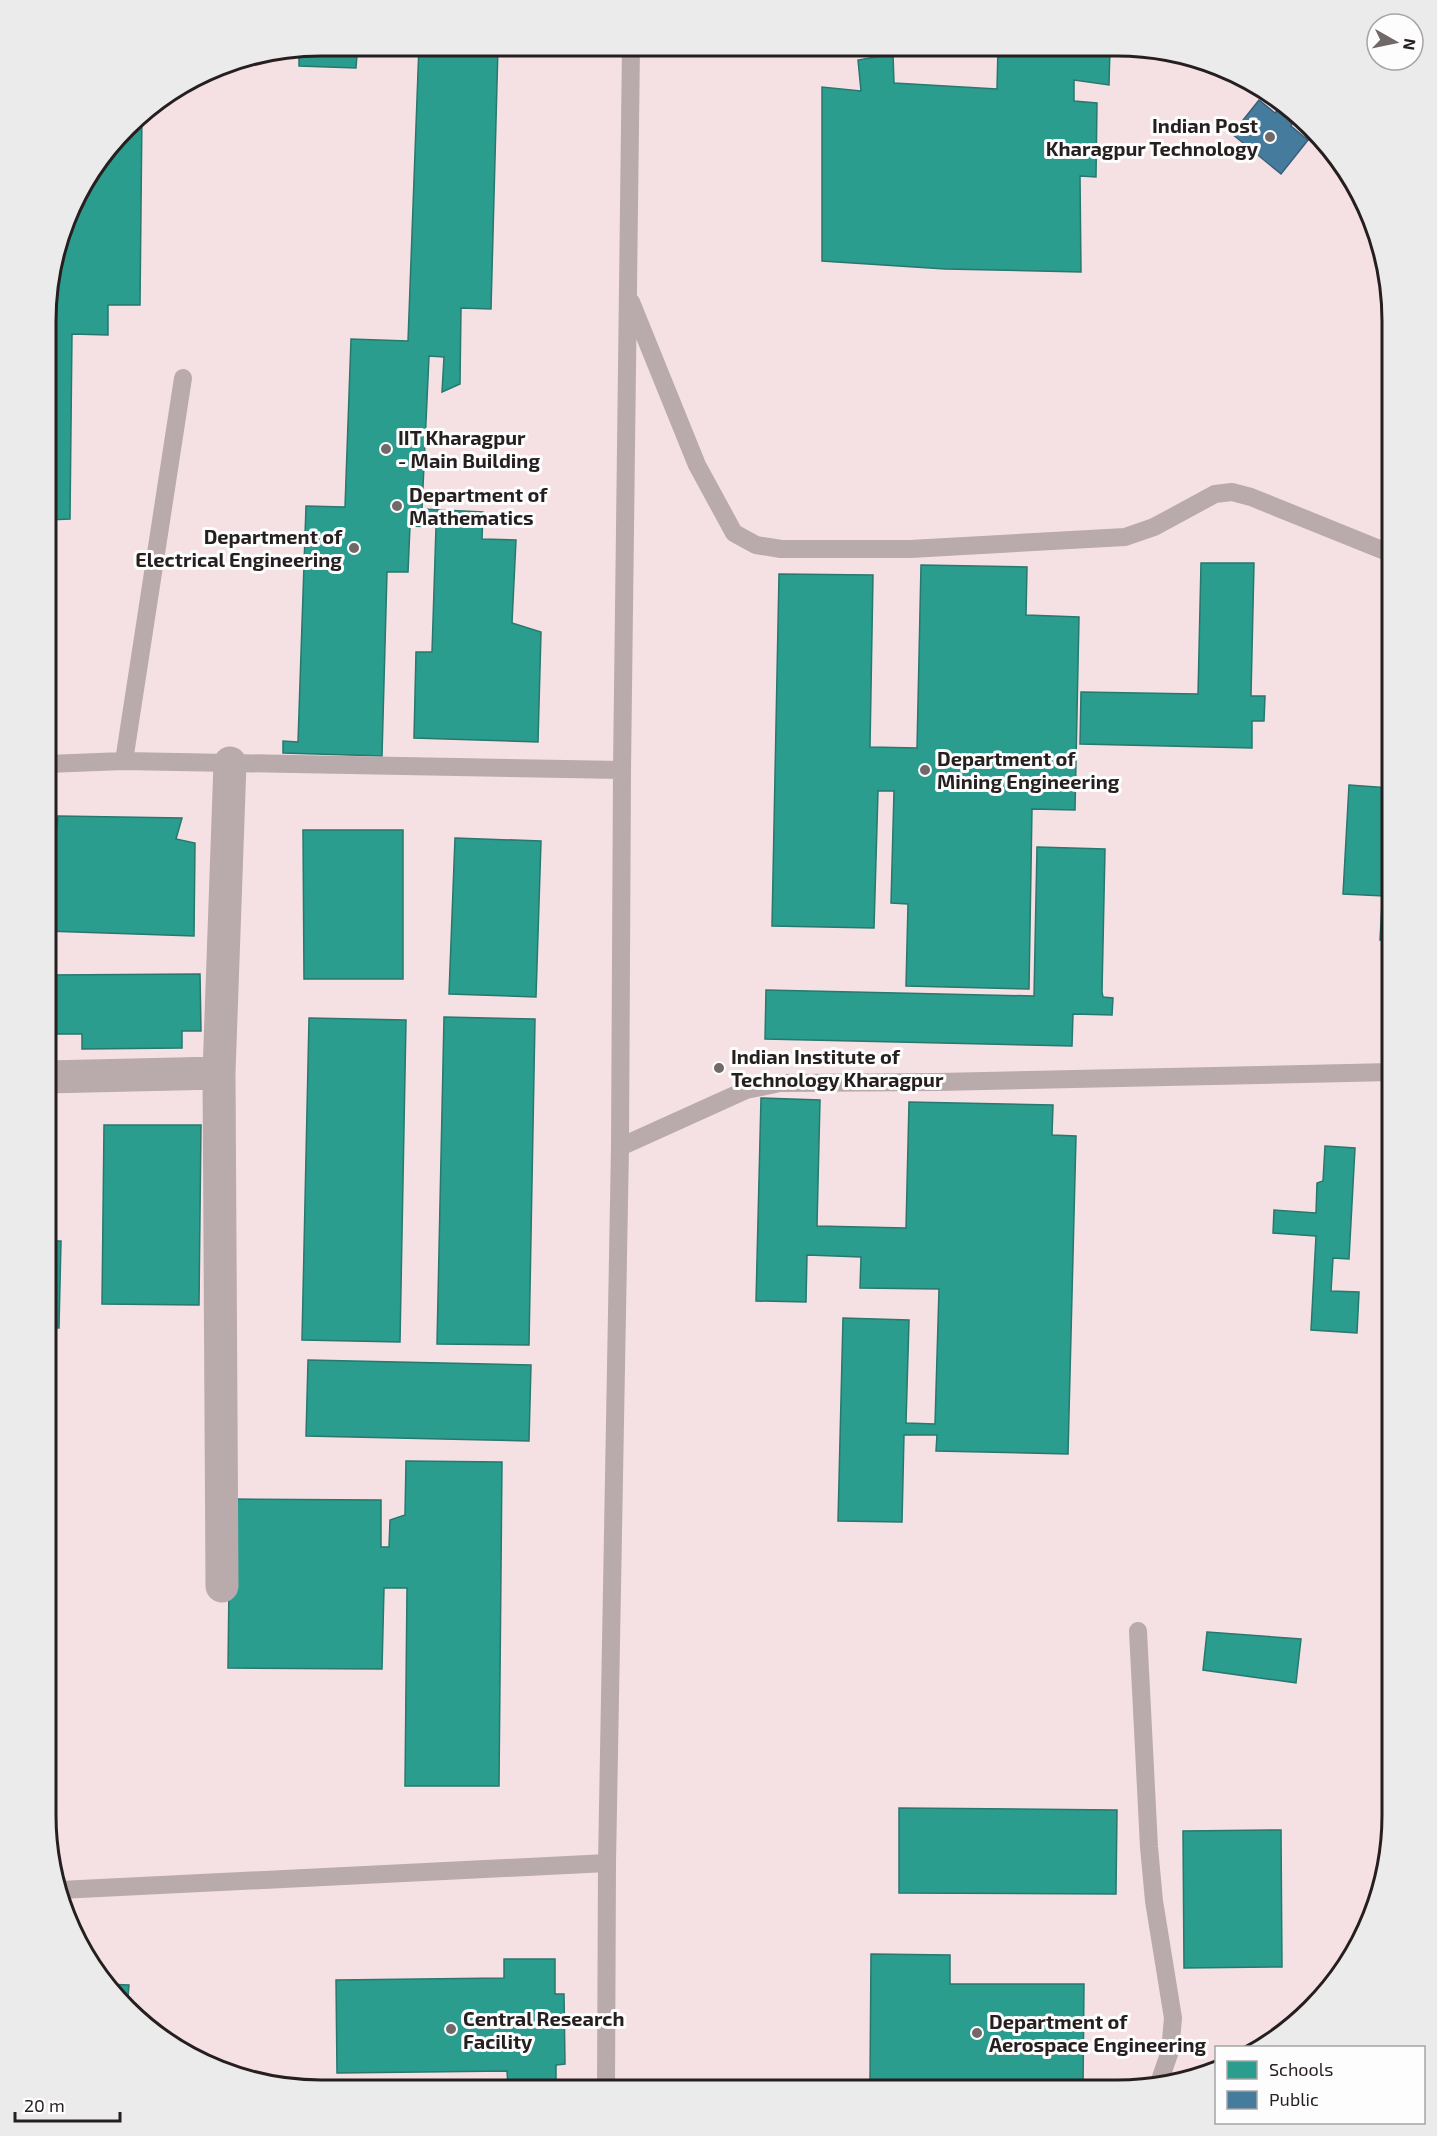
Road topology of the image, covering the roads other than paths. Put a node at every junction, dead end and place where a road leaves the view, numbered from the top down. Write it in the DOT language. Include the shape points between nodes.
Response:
graph roads {
  1 [pos="631,56"];
  2 [pos="628,293"];
  3 [pos="183,378"];
  4 [pos="1382,550"];
  5 [pos="124,761"];
  6 [pos="230,763"];
  7 [pos="56,764"];
  8 [pos="622,770"];
  9 [pos="1382,1072"];
  10 [pos="219,1073"];
  11 [pos="56,1077"];
  12 [pos="620,1147"];
  13 [pos="222,1586"];
  14 [pos="1138,1631"];
  15 [pos="607,1863"];
  16 [pos="67,1890"];
  17 [pos="1161,2076"];
  18 [pos="606,2080"];
  1 -- 2 [label="lane"];
  2 -- 4 [label="lane" via="697,465 734,533 756,545 781,549 910,549 1125,537 1154,527 1215,494 1232,492"];
  2 -- 8 [label="lane"];
  3 -- 5 [label="lane"];
  5 -- 6 [label="lane"];
  5 -- 7 [label="lane"];
  6 -- 8 [label="lane"];
  6 -- 10 [label="street"];
  8 -- 12 [label="lane"];
  9 -- 12 [label="lane" via="780,1083 746,1090"];
  10 -- 11 [label="street"];
  10 -- 13 [label="street"];
  12 -- 15 [label="lane"];
  14 -- 17 [label="lane" via="1149,1847 1173,2018 1170,2051"];
  15 -- 16 [label="lane"];
  15 -- 18 [label="lane"];
}
